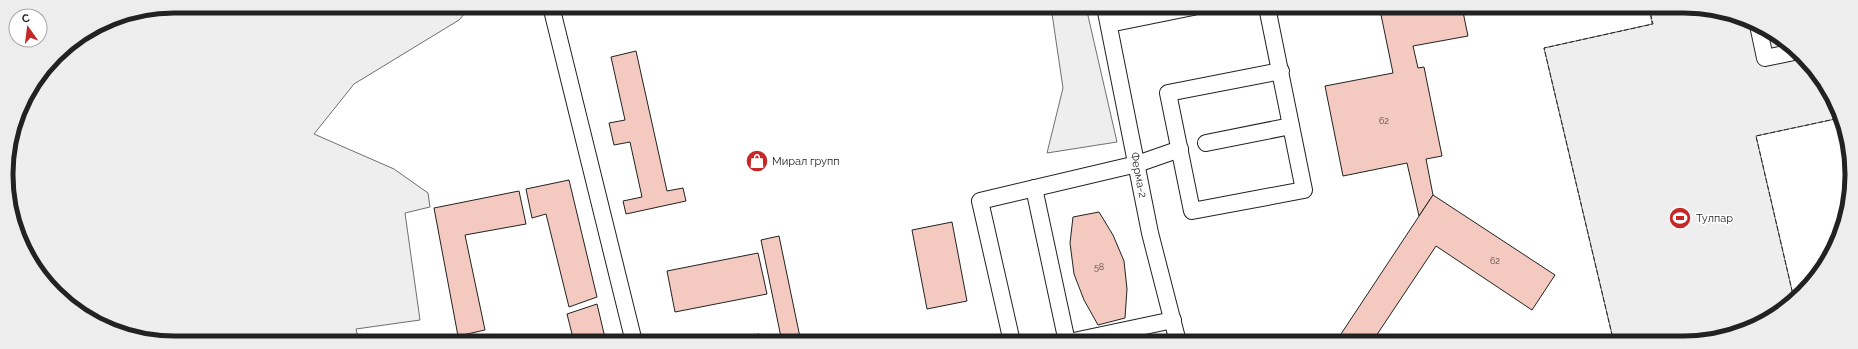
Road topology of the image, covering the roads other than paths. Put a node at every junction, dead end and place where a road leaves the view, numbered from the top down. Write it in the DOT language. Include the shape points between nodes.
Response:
graph roads {
  1 [pos="553,13"];
  2 [pos="1106,13"];
  3 [pos="1140,13"];
  4 [pos="1268,13"];
  5 [pos="1109,24"];
  6 [pos="1760,33"];
  7 [pos="1790,53"];
  8 [pos="1281,71"];
  9 [pos="1291,126"];
  10 [pos="1206,143"];
  11 [pos="1180,149"];
  12 [pos="1137,164"];
  13 [pos="1034,188"];
  14 [pos="1173,320"];
  15 [pos="633,336"];
  16 [pos="1011,336"];
  17 [pos="1067,336"];
  18 [pos="1097,336"];
  19 [pos="1177,336"];
  1 -- 15 [label="street"];
  2 -- 5 [label="street, Ферма-2"];
  3 -- 5 [label="street"];
  4 -- 8 [label="street"];
  5 -- 12 [label="street, Ферма-2"];
  6 -- 7 [label="street" via="1766,58"];
  8 -- 9 [label="street"];
  8 -- 11 [label="street" via="1168,93"];
  9 -- 10 [label="street"];
  9 -- 11 [label="street" via="1304,190 1192,211"];
  11 -- 12 [label="street"];
  12 -- 13 [label="street"];
  12 -- 14 [label="street, Ферма-2" via="1150,232"];
  13 -- 16 [label="street" via="980,201"];
  13 -- 17 [label="street"];
  14 -- 18 [label="street"];
  14 -- 19 [label="street, Ферма-2"];
}
